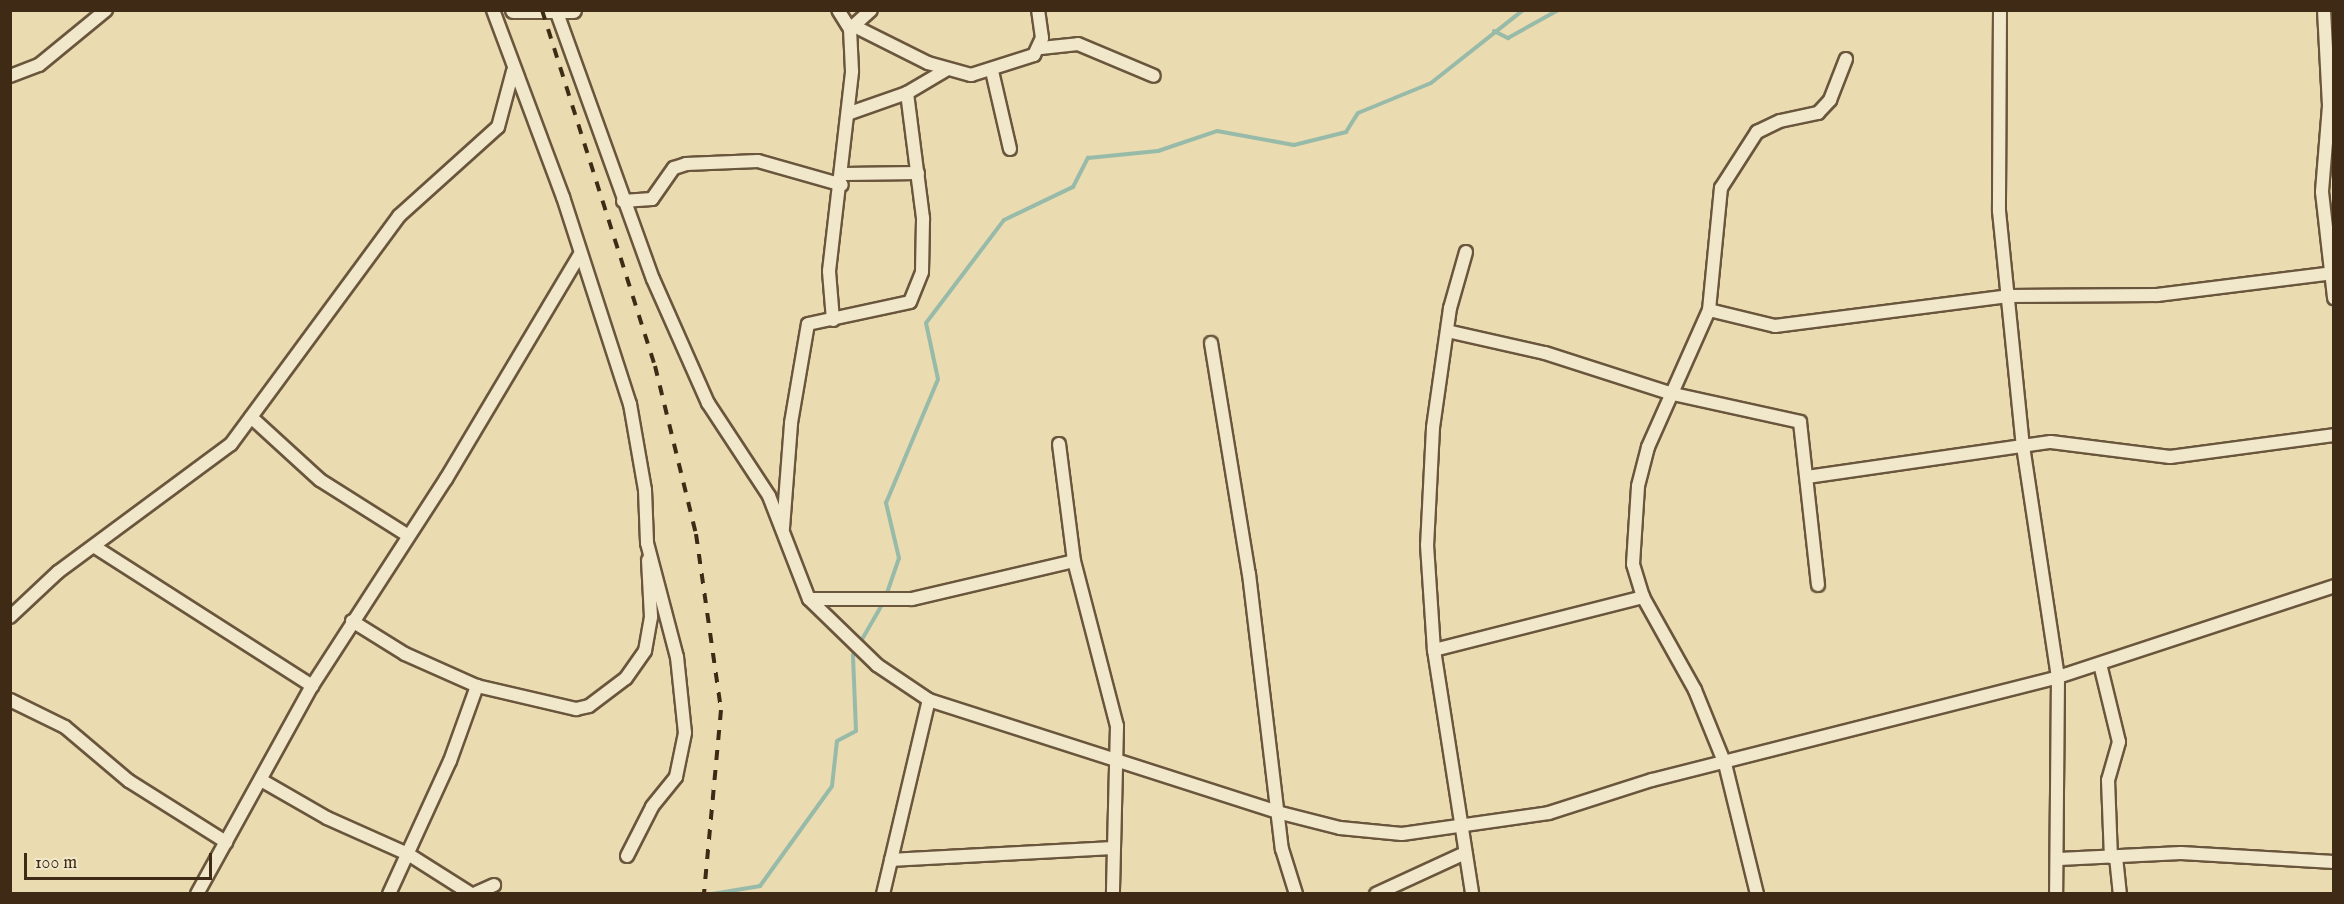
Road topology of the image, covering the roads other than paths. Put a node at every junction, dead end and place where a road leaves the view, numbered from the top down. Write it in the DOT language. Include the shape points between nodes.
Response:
graph roads {
  1 [pos="106,10"];
  2 [pos="493,10"];
  3 [pos="513,10"];
  4 [pos="573,10"];
  5 [pos="838,10"];
  6 [pos="871,10"];
  7 [pos="1038,10"];
  8 [pos="2000,10"];
  9 [pos="2324,10"];
  10 [pos="557,12"];
  11 [pos="852,28"];
  12 [pos="1041,48"];
  13 [pos="1846,59"];
  14 [pos="514,68"];
  15 [pos="946,70"];
  16 [pos="992,71"];
  17 [pos="10,76"];
  18 [pos="1154,76"];
  19 [pos="907,93"];
  20 [pos="850,113"];
  21 [pos="1010,148"];
  22 [pos="918,173"];
  23 [pos="843,180"];
  24 [pos="623,201"];
  25 [pos="1466,252"];
  26 [pos="580,254"];
  27 [pos="2332,273"];
  28 [pos="2008,296"];
  29 [pos="2334,298"];
  30 [pos="1709,310"];
  31 [pos="833,320"];
  32 [pos="1447,332"];
  33 [pos="1211,343"];
  34 [pos="1673,394"];
  35 [pos="251,417"];
  36 [pos="2334,435"];
  37 [pos="1059,444"];
  38 [pos="2023,446"];
  39 [pos="1807,477"];
  40 [pos="783,528"];
  41 [pos="407,535"];
  42 [pos="647,543"];
  43 [pos="95,547"];
  44 [pos="1074,561"];
  45 [pos="1818,585"];
  46 [pos="2334,586"];
  47 [pos="1643,597"];
  48 [pos="809,599"];
  49 [pos="10,617"];
  50 [pos="352,621"];
  51 [pos="1434,650"];
  52 [pos="2100,664"];
  53 [pos="2058,678"];
  54 [pos="312,686"];
  55 [pos="477,686"];
  56 [pos="10,700"];
  57 [pos="929,700"];
  58 [pos="1118,758"];
  59 [pos="1725,764"];
  60 [pos="261,780"];
  61 [pos="1276,812"];
  62 [pos="1463,827"];
  63 [pos="226,842"];
  64 [pos="1112,848"];
  65 [pos="1465,853"];
  66 [pos="408,854"];
  67 [pos="627,856"];
  68 [pos="2114,857"];
  69 [pos="2059,859"];
  70 [pos="891,860"];
  71 [pos="2334,862"];
  72 [pos="494,885"];
  73 [pos="196,894"];
  74 [pos="389,894"];
  75 [pos="472,894"];
  76 [pos="883,894"];
  77 [pos="1113,894"];
  78 [pos="1296,894"];
  79 [pos="1376,894"];
  80 [pos="1472,894"];
  81 [pos="1757,894"];
  82 [pos="2056,894"];
  83 [pos="2120,894"];
  1 -- 17 [label="street" via="39,64"];
  2 -- 14 [label="street"];
  3 -- 10 [label="street"];
  4 -- 10 [label="street"];
  5 -- 11 [label="street"];
  6 -- 11 [label="street"];
  7 -- 12 [label="street"];
  8 -- 28 [label="street" via="1999,211"];
  9 -- 27 [label="street" via="2329,106 2322,192"];
  10 -- 24 [label="street"];
  11 -- 15 [label="street"];
  11 -- 20 [label="street"];
  12 -- 16 [label="street"];
  12 -- 18 [label="street" via="1078,44"];
  13 -- 30 [label="street" via="1830,100 1818,113 1780,121 1757,132 1721,188"];
  14 -- 26 [label="street"];
  14 -- 35 [label="street" via="498,127 399,216"];
  15 -- 16 [label="street" via="971,75"];
  15 -- 19 [label="street"];
  16 -- 21 [label="street"];
  19 -- 20 [label="street"];
  19 -- 22 [label="street"];
  20 -- 23 [label="street"];
  22 -- 23 [label="street"];
  22 -- 31 [label="street" via="924,246 914,296 895,309"];
  23 -- 24 [label="street" via="758,161 686,165 674,168 652,199"];
  23 -- 31 [label="street" via="829,271"];
  24 -- 40 [label="street" via="708,403"];
  25 -- 32 [label="street"];
  26 -- 41 [label="street"];
  26 -- 42 [label="street" via="632,413 645,490"];
  27 -- 28 [label="street" via="2157,295"];
  27 -- 29 [label="street"];
  28 -- 30 [label="street" via="1775,326"];
  28 -- 38 [label="street"];
  30 -- 34 [label="street"];
  31 -- 40 [label="street" via="811,323 806,332 790,423"];
  32 -- 34 [label="street" via="1545,353"];
  32 -- 51 [label="street" via="1428,497"];
  33 -- 61 [label="street" via="1249,574"];
  34 -- 39 [label="street" via="1800,422"];
  34 -- 47 [label="street" via="1638,486 1633,564"];
  35 -- 41 [label="street" via="320,480"];
  35 -- 43 [label="street" via="217,458"];
  36 -- 38 [label="street" via="2170,457 2082,443"];
  37 -- 44 [label="street"];
  38 -- 39 [label="street"];
  38 -- 53 [label="street"];
  39 -- 45 [label="street"];
  40 -- 48 [label="street"];
  41 -- 50 [label="street"];
  42 -- 55 [label="street" via="648,641 626,678 589,706 576,709"];
  42 -- 67 [label="street" via="669,612 685,733 676,777 652,807"];
  43 -- 49 [label="street" via="57,572"];
  43 -- 54 [label="street"];
  44 -- 48 [label="street" via="912,599"];
  44 -- 58 [label="street" via="1108,675"];
  46 -- 52 [label="street"];
  47 -- 51 [label="street"];
  47 -- 59 [label="street" via="1695,690"];
  48 -- 57 [label="street" via="877,665"];
  50 -- 54 [label="street"];
  50 -- 55 [label="street" via="405,654"];
  51 -- 62 [label="street"];
  52 -- 53 [label="street"];
  52 -- 68 [label="street" via="2119,742 2108,780"];
  53 -- 59 [label="street"];
  53 -- 69 [label="street"];
  54 -- 60 [label="street"];
  55 -- 66 [label="street"];
  56 -- 63 [label="street" via="65,727 129,781"];
  57 -- 58 [label="street"];
  57 -- 70 [label="street"];
  58 -- 61 [label="street"];
  58 -- 64 [label="street"];
  59 -- 62 [label="street" via="1549,813"];
  59 -- 81 [label="street"];
  60 -- 63 [label="street"];
  60 -- 66 [label="street" via="327,818"];
  61 -- 62 [label="street" via="1340,828 1402,834"];
  61 -- 78 [label="street"];
  62 -- 65 [label="street"];
  63 -- 73 [label="street"];
  64 -- 70 [label="street"];
  64 -- 77 [label="street"];
  65 -- 79 [label="street"];
  65 -- 80 [label="street"];
  66 -- 74 [label="street"];
  66 -- 75 [label="street"];
  68 -- 69 [label="street"];
  68 -- 71 [label="street" via="2195,854"];
  68 -- 83 [label="street"];
  69 -- 82 [label="street"];
  70 -- 76 [label="street"];
  72 -- 75 [label="street"];
}
